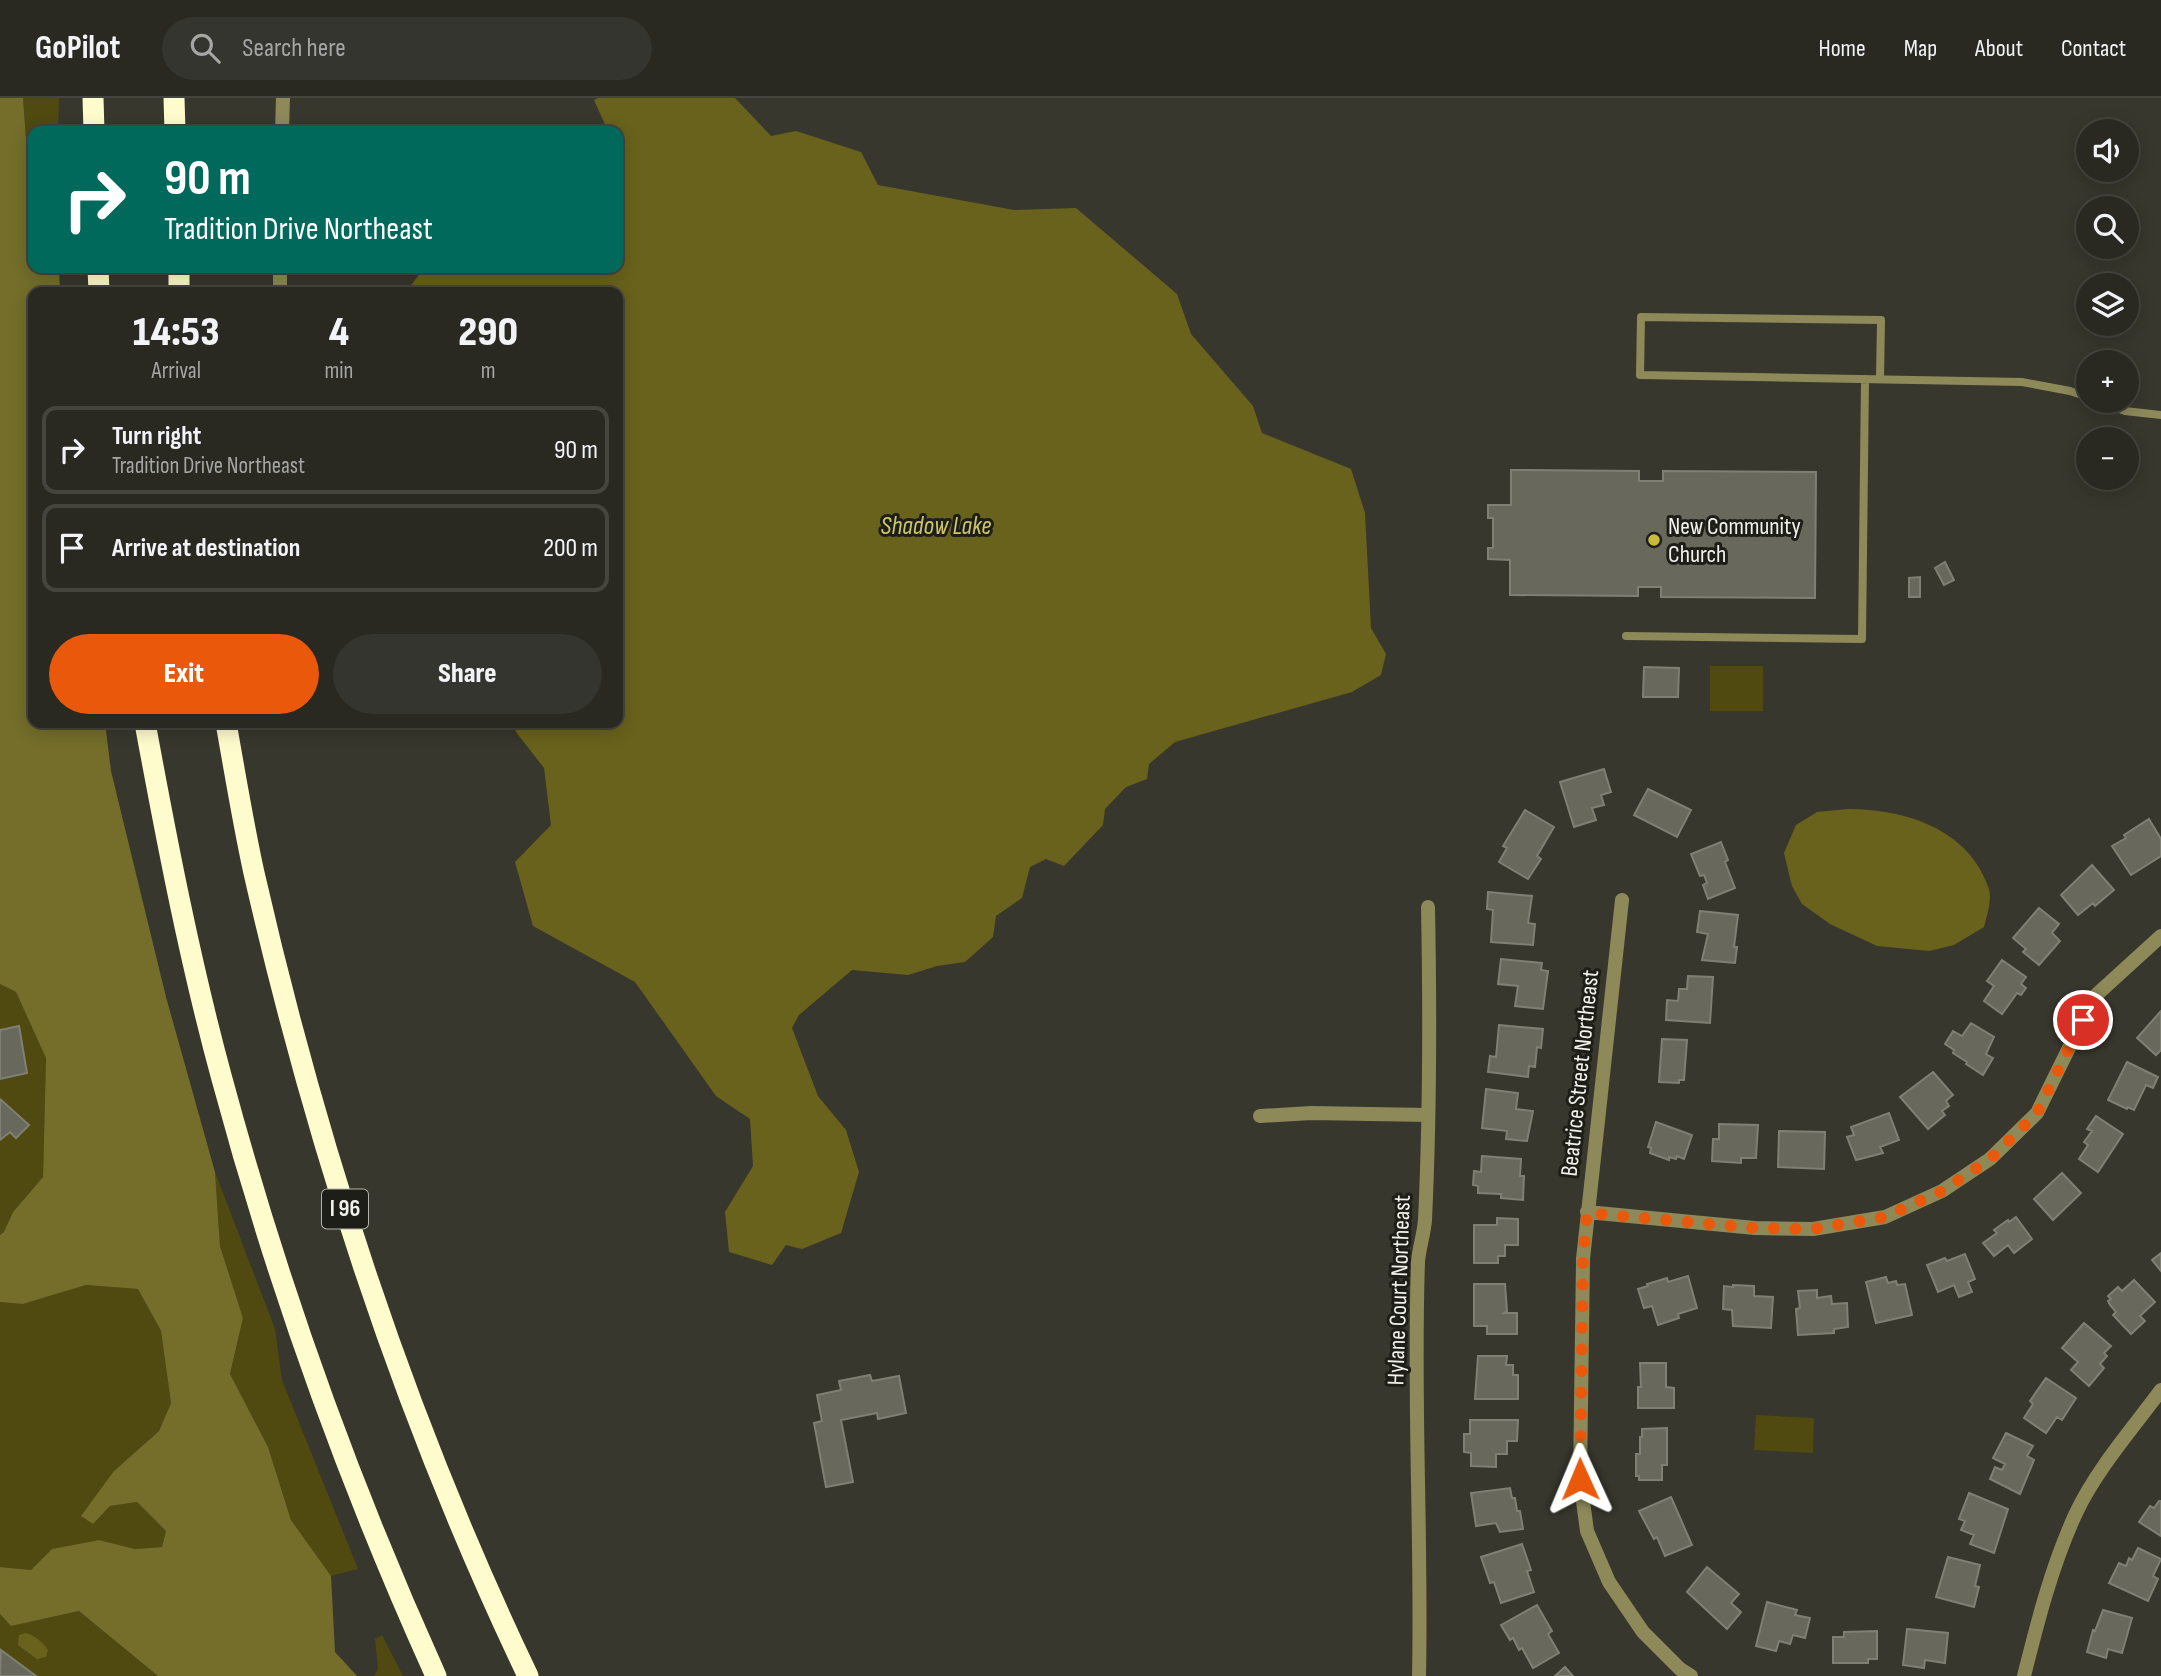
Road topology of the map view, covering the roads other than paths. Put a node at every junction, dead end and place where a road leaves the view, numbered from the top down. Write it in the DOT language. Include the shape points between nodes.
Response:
graph roads {
  1 [pos="93,98"];
  2 [pos="174,98"];
  3 [pos="283,98"];
  4 [pos="94,126"];
  5 [pos="175,126"];
  6 [pos="282,126"];
  7 [pos="1865,379"];
  8 [pos="1880,379"];
  9 [pos="2076,393"];
  10 [pos="2139,413"];
  11 [pos="2161,415"];
  12 [pos="1626,636"];
  13 [pos="146,728"];
  14 [pos="227,728"];
  15 [pos="1622,900"];
  16 [pos="1428,907"];
  17 [pos="2161,936"];
  18 [pos="1428,1115"];
  19 [pos="1260,1116"];
  20 [pos="1587,1213"];
  21 [pos="2161,1390"];
  22 [pos="436,1676"];
  23 [pos="528,1676"];
  24 [pos="1419,1676"];
  25 [pos="1691,1676"];
  26 [pos="2024,1676"];
  1 -- 4 [label="highway"];
  2 -- 5 [label="highway"];
  3 -- 6 [label="street"];
  7 -- 8 [label="lane"];
  7 -- 8 [label="lane" via="1640,375 1641,317 1881,320"];
  7 -- 12 [label="lane" via="1862,639"];
  8 -- 9 [label="lane" via="2022,382"];
  10 -- 11 [label="lane"];
  13 -- 22 [label="highway" via="186,930 222,1079 260,1208 361,1504"];
  14 -- 23 [label="highway, I 96" via="254,872 348,1217 439,1472"];
  15 -- 20 [label="street, Beatrice Street Northeast"];
  16 -- 18 [label="street, Hylane Court Northeast"];
  17 -- 20 [label="street" via="2094,997 2037,1113 1990,1159 1942,1191 1885,1217 1813,1229"];
  18 -- 19 [label="street"];
  18 -- 24 [label="street, Hylane Court Northeast" via="1425,1224 1418,1258"];
  20 -- 25 [label="street, Beatrice Street Northeast" via="1579,1428 1587,1531 1609,1582 1643,1632"];
  21 -- 26 [label="street" via="2077,1512 2045,1593"];
}
